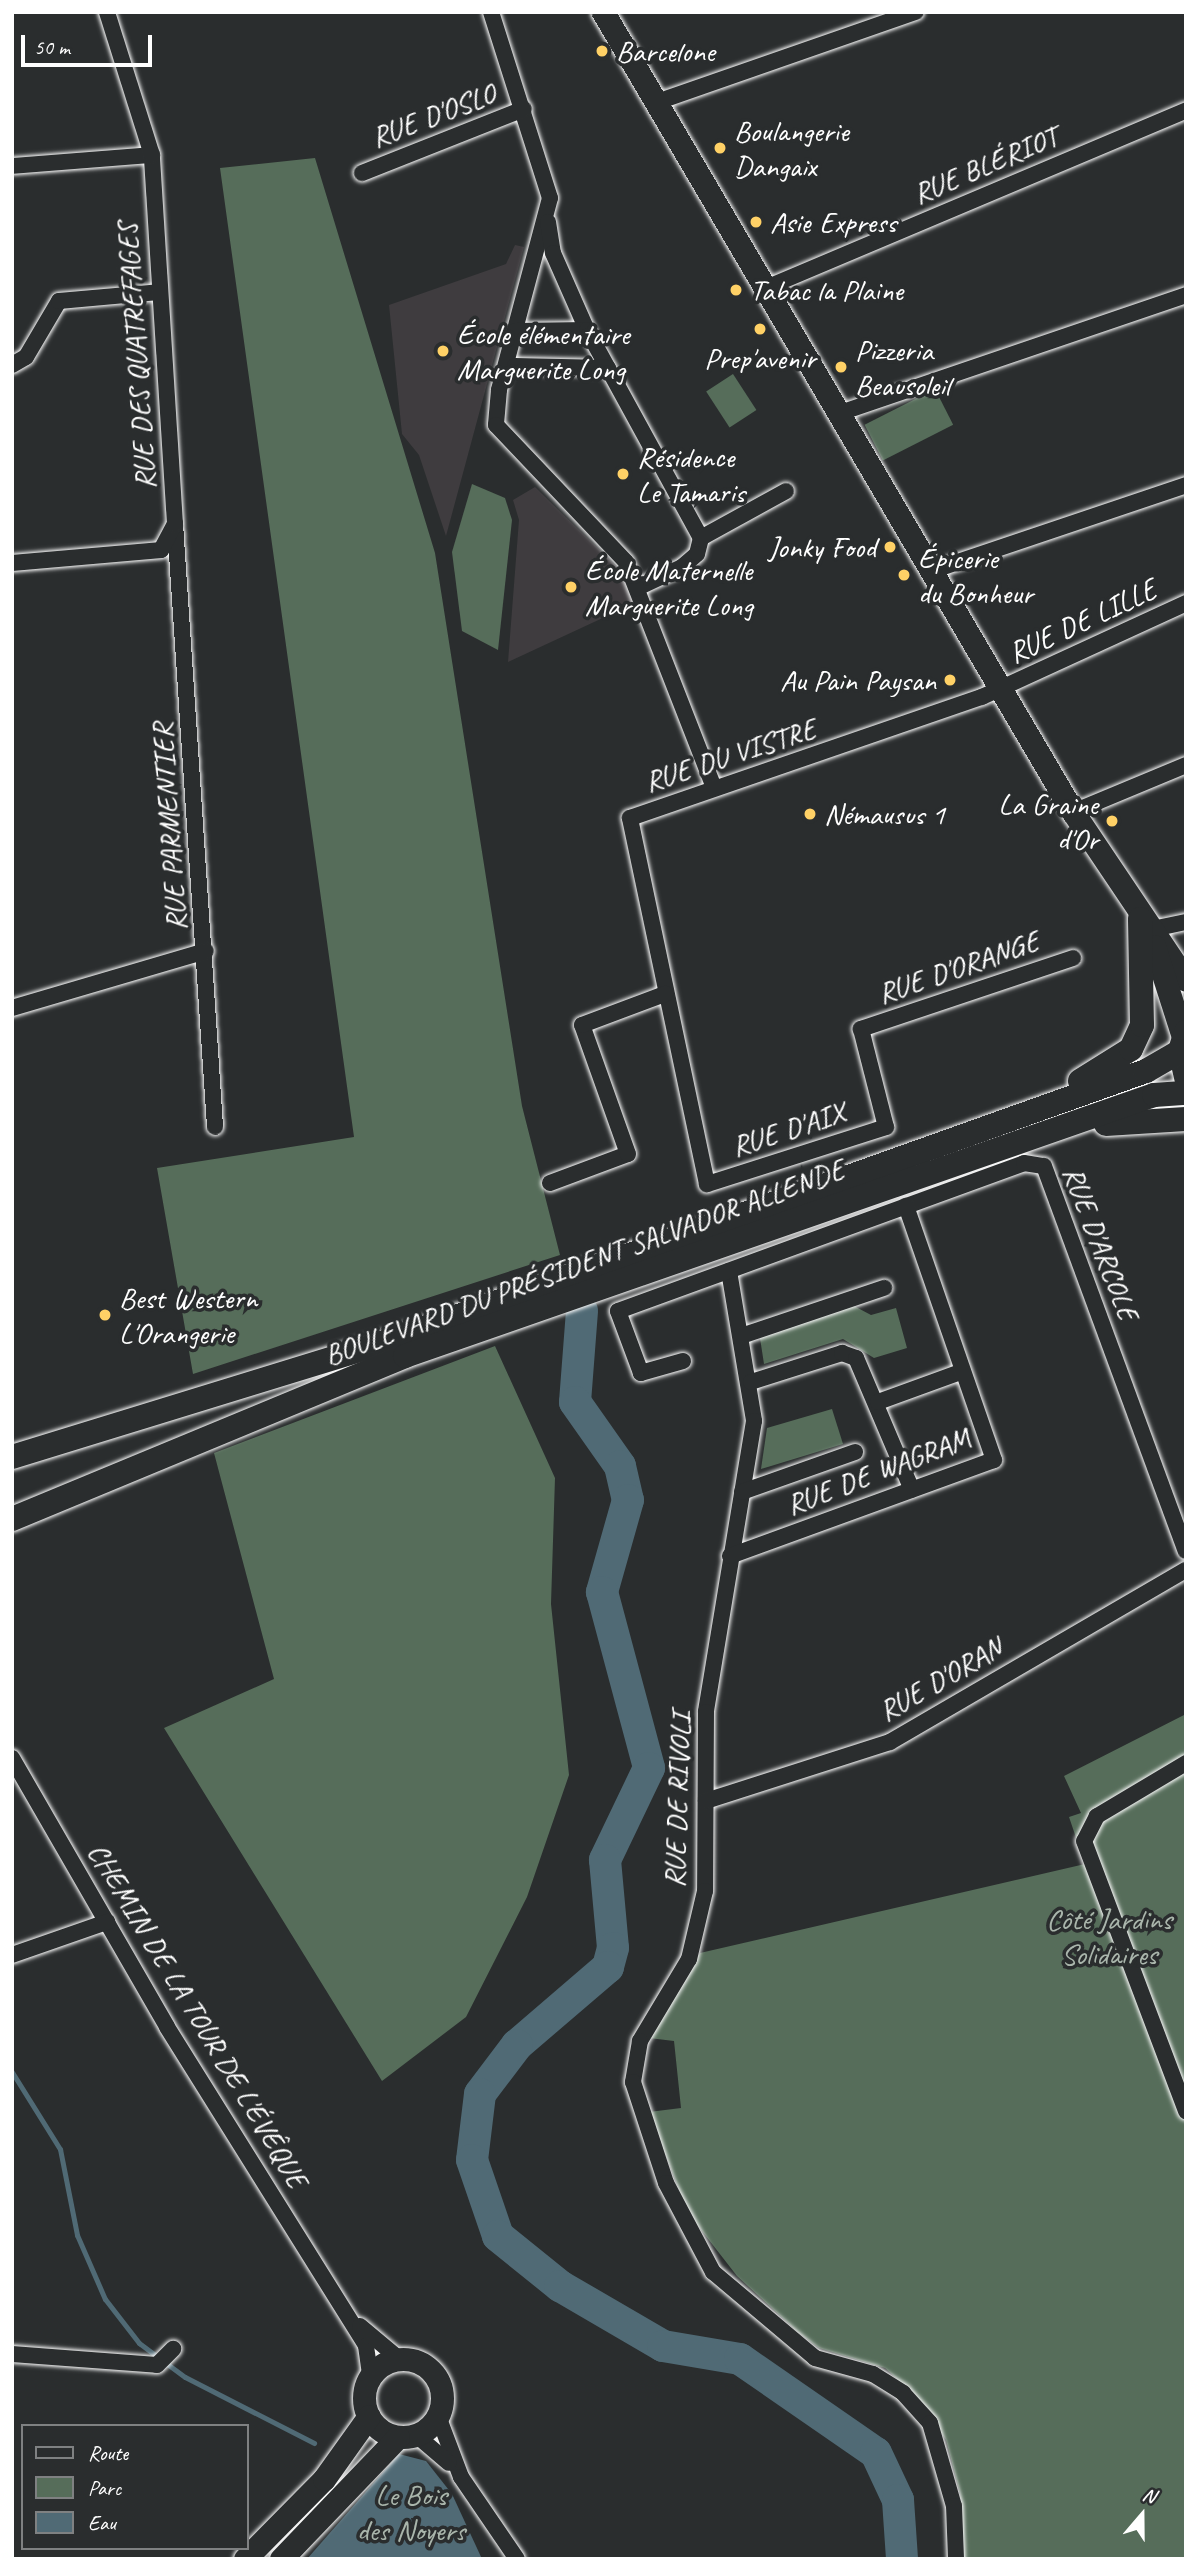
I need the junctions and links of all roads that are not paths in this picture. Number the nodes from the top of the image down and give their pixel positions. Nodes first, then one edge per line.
1 (107, 12) edge
2 (491, 12) edge
3 (603, 12) edge
4 (916, 12) edge
5 (657, 102) junction
6 (524, 109) junction
7 (1186, 110) edge
8 (152, 155) junction
9 (12, 166) edge
10 (362, 173) dead end
11 (547, 217) junction
12 (768, 287) junction
13 (159, 292) junction
14 (1186, 295) edge
15 (587, 330) junction
16 (515, 331) junction
17 (12, 366) edge
18 (515, 366) dead end
19 (608, 368) junction
20 (840, 413) junction
21 (1186, 485) edge
22 (786, 491) dead end
23 (175, 524) junction
24 (701, 538) junction
25 (12, 563) edge
26 (931, 571) junction
27 (637, 588) junction
28 (1186, 603) edge
29 (1003, 689) junction
30 (1186, 765) edge
31 (714, 788) junction
32 (1073, 812) junction
33 (1186, 922) edge
34 (1147, 930) junction
35 (206, 951) junction
36 (1073, 958) dead end
37 (1186, 980) edge
38 (665, 994) junction
39 (12, 1008) edge
40 (1183, 1040) edge
41 (1186, 1079) edge
42 (1186, 1093) edge
43 (1186, 1119) edge
44 (1010, 1120) junction
45 (215, 1126) dead end
46 (886, 1127) joint
47 (550, 1183) dead end
48 (708, 1184) joint
49 (906, 1206) junction
50 (729, 1271) junction
51 (613, 1281) junction
52 (884, 1288) dead end
53 (744, 1335) junction
54 (683, 1361) dead end
55 (963, 1371) junction
56 (751, 1382) junction
57 (878, 1402) junction
58 (855, 1452) dead end
59 (12, 1457) edge
60 (912, 1490) junction
61 (741, 1492) junction
62 (12, 1519) edge
63 (1186, 1551) edge
64 (730, 1556) junction
65 (1186, 1570) edge
66 (12, 1758) edge
67 (1186, 1763) edge
68 (706, 1801) junction
69 (107, 1922) junction
70 (12, 1955) edge
71 (1186, 2111) edge
72 (338, 2300) junction
73 (173, 2349) dead end
74 (12, 2354) edge
75 (398, 2358) junction
76 (370, 2376) junction
77 (369, 2416) junction
78 (439, 2416) junction
79 (407, 2436) junction
80 (461, 2477) junction
81 (245, 2559) edge
82 (281, 2559) edge
83 (517, 2559) edge
84 (956, 2559) edge

1 - 8 street, RUE DES QUATREFAGES
2 - 6 street
3 - 5 main road
4 - 5 street
5 - 12 main road
6 - 10 street, RUE D'OSLO
6 - 11 street
7 - 12 street, RUE BLÉRIOT
8 - 9 street
8 - 13 street, RUE DES QUATREFAGES
11 - 15 street
11 - 16 street
12 - 20 main road
13 - 17 street
13 - 23 street, RUE DES QUATREFAGES
14 - 20 street
15 - 16 street
15 - 19 street
16 - 27 street
18 - 19 street
19 - 24 street
20 - 26 main road
21 - 26 street
22 - 24 street
23 - 25 street, RUE DES QUATREFAGES
23 - 35 street, RUE PARMENTIER
24 - 27 street
26 - 29 main road
27 - 31 street
28 - 29 street, RUE DE LILLE
29 - 31 street, RUE DU VISTRE
29 - 32 main road
30 - 32 street
31 - 38 street, RUE DU VISTRE
32 - 34 main road
33 - 34 street
34 - 37 main road
34 - 40 main road
34 - 44 main road
35 - 39 street
35 - 45 street, RUE PARMENTIER
36 - 46 street, RUE D'ORANGE
38 - 47 street
38 - 48 street, RUE DU VISTRE
40 - 41 main road
40 - 44 main road, BOULEVARD DU PRÉSIDENT SALVADOR ALLENDE
42 - 51 main road, BOULEVARD DU PRÉSIDENT SALVADOR ALLENDE
43 - 51 main road
44 - 59 main road, BOULEVARD DU PRÉSIDENT SALVADOR ALLENDE
46 - 48 street, RUE D'AIX
49 - 50 street, RUE D'ARCOLE
49 - 55 street, RUE DE WAGRAM
49 - 63 street, RUE D'ARCOLE
50 - 53 street, RUE DE RIVOLI
50 - 54 street, RUE D'ARCOLE
51 - 62 main road, BOULEVARD DU PRÉSIDENT SALVADOR ALLENDE
52 - 53 street
53 - 56 street, RUE DE RIVOLI
55 - 57 street
55 - 60 street, RUE DE WAGRAM
56 - 57 street
56 - 61 street, RUE DE RIVOLI
57 - 60 street
58 - 61 street
60 - 64 street, RUE DE WAGRAM
61 - 64 street, RUE DE RIVOLI
64 - 68 street, RUE DE RIVOLI
65 - 68 street, RUE D'ORAN
66 - 69 street, CHEMIN DE LA TOUR DE L'ÉVÊQUE
67 - 71 street
68 - 84 street, RUE DE RIVOLI
69 - 70 street
69 - 72 street, CHEMIN DE LA TOUR DE L'ÉVÊQUE
72 - 75 street, CHEMIN DE LA TOUR DE L'ÉVÊQUE
72 - 76 street, CHEMIN DE LA TOUR DE L'ÉVÊQUE
73 - 74 street
75 - 76 main road
75 - 78 main road
76 - 77 main road
77 - 79 main road
77 - 81 main road
78 - 79 main road
78 - 80 street
79 - 80 street
79 - 82 main road
80 - 83 street

